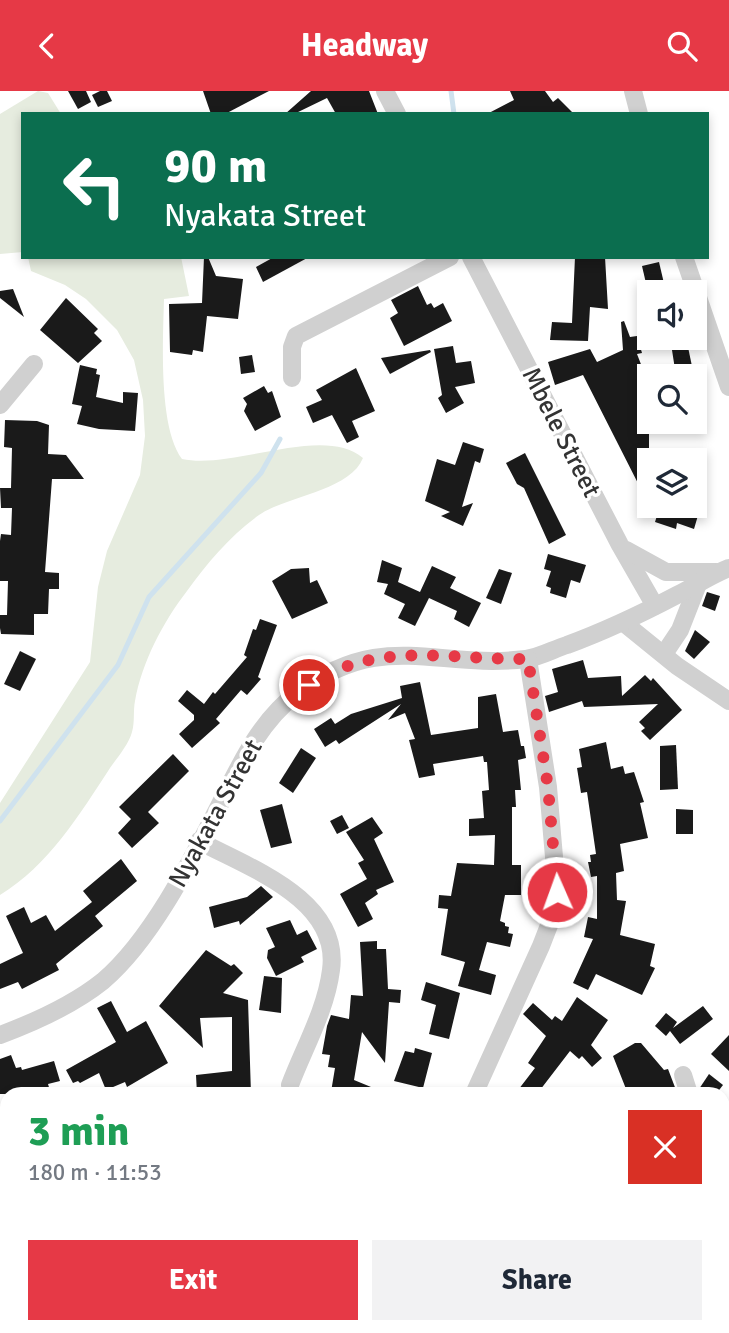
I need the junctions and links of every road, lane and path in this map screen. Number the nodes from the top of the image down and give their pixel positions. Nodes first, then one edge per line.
1 (385, 91) edge
2 (633, 91) edge
3 (396, 112) edge
4 (638, 112) edge
5 (446, 259) edge
6 (472, 259) edge
7 (685, 259) edge
8 (34, 364) dead end
9 (292, 378) dead end
10 (729, 387) edge
11 (0, 405) edge
12 (620, 545) junction
13 (724, 570) edge
14 (698, 584) junction
15 (655, 606) junction
16 (624, 623) junction
17 (664, 654) junction
18 (528, 659) junction
19 (729, 701) edge
20 (199, 841) junction
21 (0, 1035) edge
22 (683, 1075) dead end
23 (290, 1085) dead end
24 (477, 1087) edge
25 (687, 1087) edge

1 - 3 street
2 - 4 street
5 - 9 street
6 - 12 street, Mbele Street
7 - 10 street
8 - 11 street
12 - 13 street
12 - 15 street, Mbele Street
13 - 14 street, Nyakata Street
14 - 15 street, Nyakata Street
14 - 17 street
15 - 16 street, Nyakata Street
16 - 17 street
16 - 18 street, Nyakata Street
17 - 19 street
18 - 20 street, Nyakata Street
18 - 24 street
20 - 21 street, Nyakata Street
20 - 23 street
22 - 25 street

